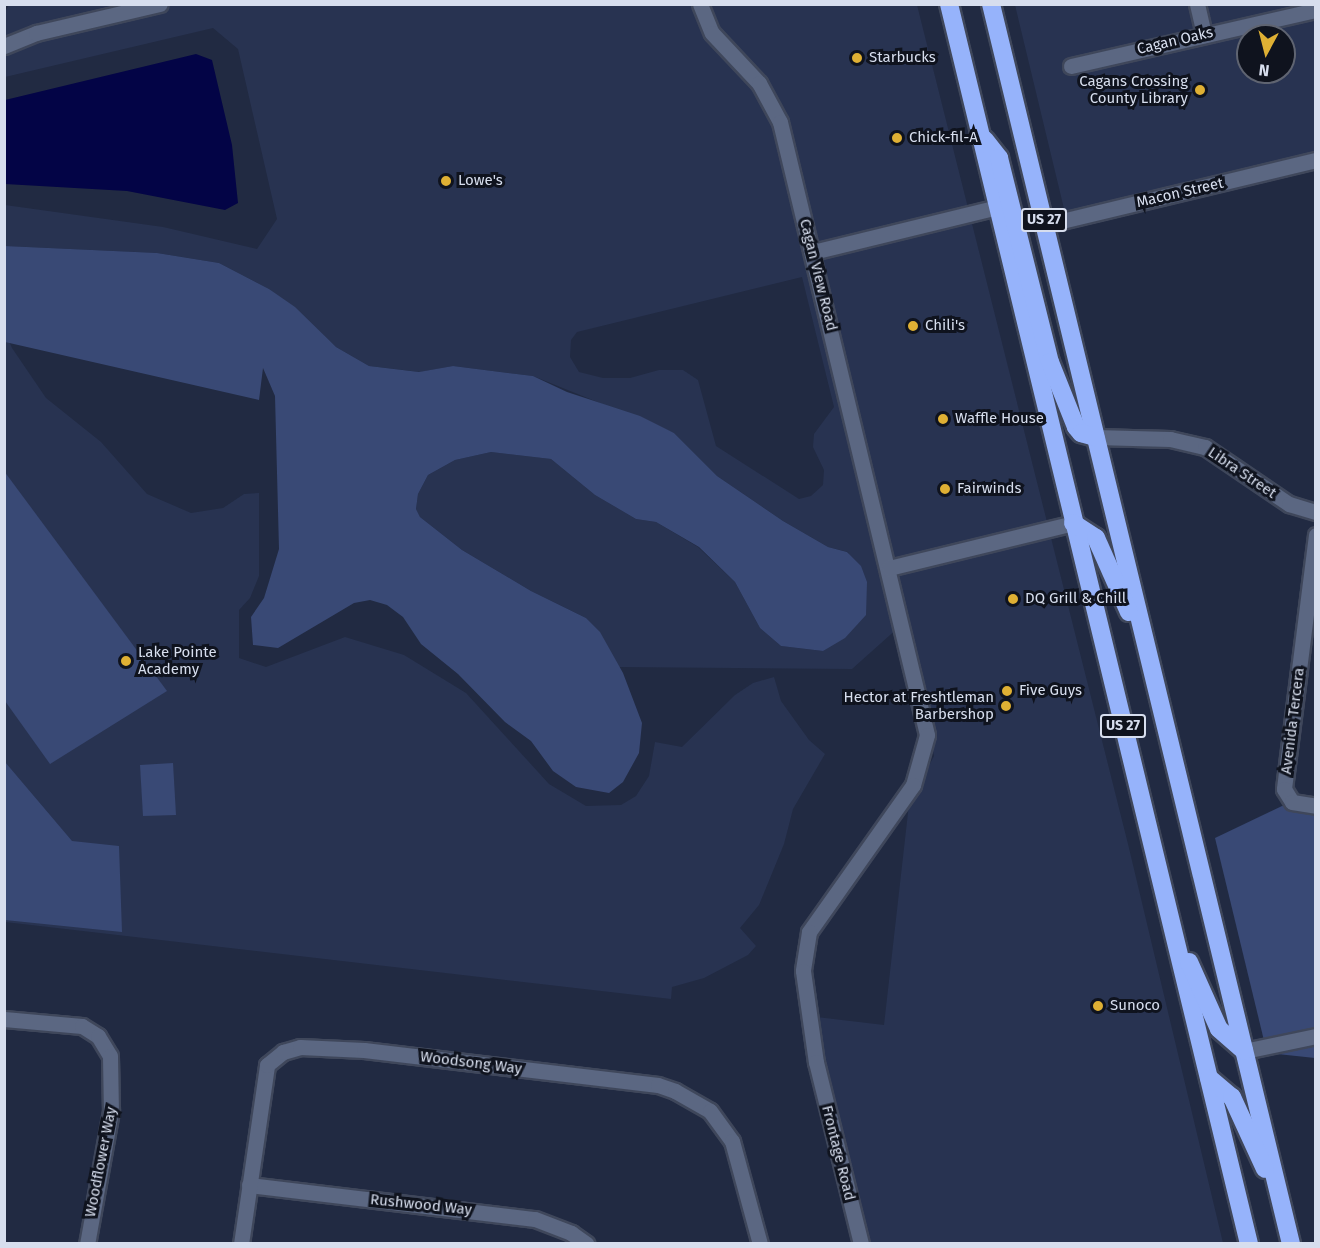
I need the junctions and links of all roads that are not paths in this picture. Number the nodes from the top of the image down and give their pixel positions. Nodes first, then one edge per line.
1 (160, 4) edge
2 (700, 4) edge
3 (949, 4) edge
4 (991, 4) edge
5 (1197, 4) edge
6 (1316, 10) edge
7 (1204, 34) junction
8 (4, 46) edge
9 (1071, 66) dead end
10 (981, 138) junction
11 (1316, 160) edge
12 (998, 207) junction
13 (1045, 225) junction
14 (813, 252) junction
15 (1095, 437) junction
16 (1316, 512) edge
17 (1073, 523) junction
18 (1316, 535) edge
19 (889, 568) junction
20 (1149, 657) junction
21 (1316, 806) edge
22 (1171, 922) junction
23 (4, 1019) edge
24 (1316, 1036) edge
25 (1244, 1052) junction
26 (816, 1062) joint
27 (1209, 1078) junction
28 (249, 1185) junction
29 (1282, 1206) junction
30 (87, 1244) edge
31 (241, 1244) edge
32 (587, 1244) edge
33 (760, 1244) edge
34 (861, 1244) edge
35 (1249, 1244) edge
36 (1291, 1244) edge

1 - 8 street
2 - 14 street, Cagan View Road
3 - 10 highway, US 27
4 - 13 highway, US 27
5 - 7 street
6 - 7 street, Cagan Oaks
7 - 9 street, Cagan Oaks
10 - 12 highway, US 27
10 - 15 highway
11 - 13 street, Macon Street
12 - 14 street
12 - 17 highway, US 27
13 - 15 highway, US 27
14 - 19 street, Cagan View Road
15 - 16 street, Libra Street
15 - 20 highway, US 27
17 - 19 street
17 - 20 highway
17 - 22 highway, US 27
18 - 21 street, Avenida Tercera
19 - 26 street, Cagan View Road
20 - 25 highway, US 27
22 - 25 highway
22 - 27 highway, US 27
23 - 30 street, Woodflower Way
24 - 25 street
25 - 29 highway, US 27
26 - 34 street, Frontage Road
27 - 29 highway
27 - 35 highway, US 27
28 - 31 street, Woodsong Way
28 - 32 street, Rushwood Way
28 - 33 street, Woodsong Way
29 - 36 highway, US 27

